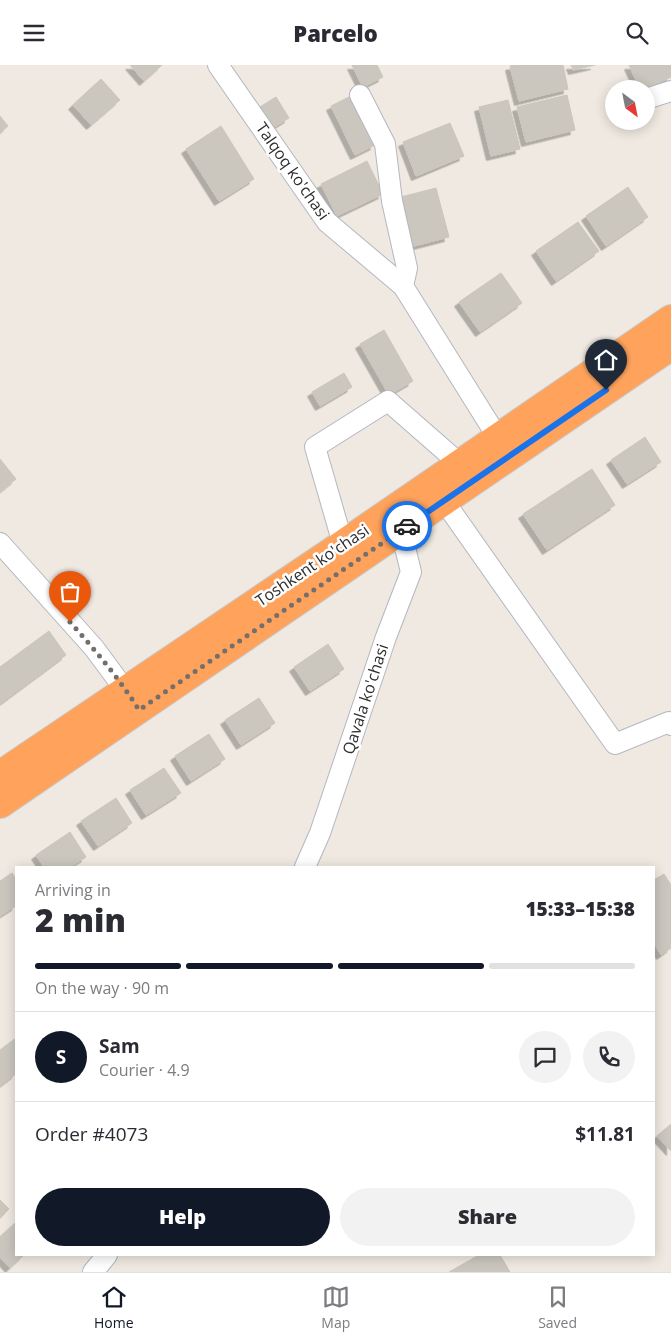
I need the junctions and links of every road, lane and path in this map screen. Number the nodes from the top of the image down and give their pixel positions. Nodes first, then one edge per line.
1 (218, 65) edge
2 (671, 91) edge
3 (360, 95) dead end
4 (655, 96) edge
5 (403, 286) junction
6 (671, 319) edge
7 (671, 346) edge
8 (498, 438) junction
9 (460, 464) junction
10 (444, 501) junction
11 (401, 531) junction
12 (0, 543) edge
13 (343, 544) junction
14 (133, 701) junction
15 (671, 725) edge
16 (0, 775) edge
17 (0, 804) edge
18 (306, 866) edge
19 (106, 1256) edge
20 (93, 1272) edge

1 - 5 street, Talqoq ko'chasi
2 - 4 street
3 - 5 street
5 - 8 street, Talqoq ko'chasi
6 - 8 highway, Toshkent ko'chasi
7 - 10 highway, Toshkent ko'chasi
8 - 9 highway, Toshkent ko'chasi
9 - 13 highway, Toshkent ko'chasi
9 - 13 street
10 - 11 highway, Toshkent ko'chasi
10 - 15 street
11 - 14 highway, Toshkent ko'chasi
11 - 18 street, Qavala ko'chasi
12 - 14 street
13 - 14 highway, Toshkent ko'chasi
14 - 16 highway, Toshkent ko'chasi
14 - 17 highway, Toshkent ko'chasi
19 - 20 street

